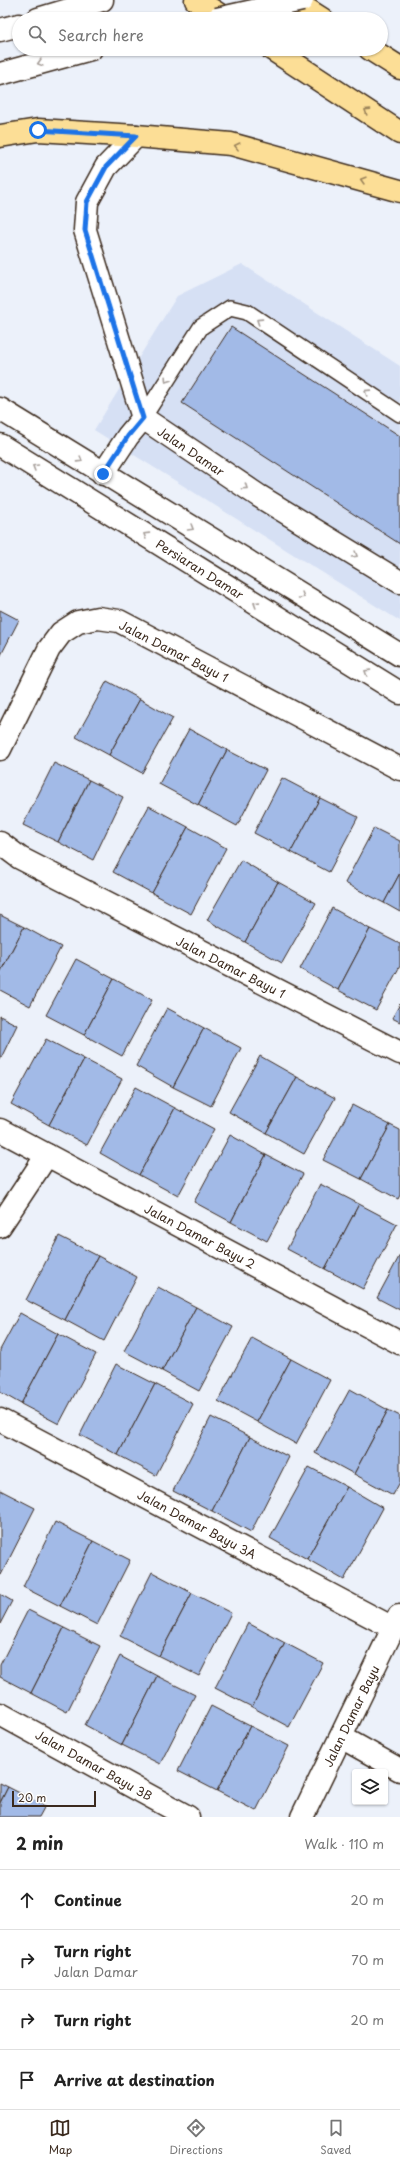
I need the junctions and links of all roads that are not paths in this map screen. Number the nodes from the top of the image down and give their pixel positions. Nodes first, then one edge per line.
1 (102, 0) edge
2 (196, 0) edge
3 (292, 0) edge
4 (302, 0) edge
5 (62, 12) edge
6 (215, 12) edge
7 (249, 12) edge
8 (311, 12) edge
9 (12, 27) edge
10 (0, 30) edge
11 (66, 56) edge
12 (283, 56) edge
13 (381, 56) edge
14 (400, 68) edge
15 (0, 74) edge
16 (400, 133) edge
17 (0, 136) edge
18 (136, 136) junction
19 (400, 191) edge
20 (0, 409) edge
21 (400, 414) edge
22 (143, 418) junction
23 (0, 445) edge
24 (103, 474) junction
25 (400, 582) edge
26 (400, 655) edge
27 (400, 693) edge
28 (0, 749) edge
29 (400, 769) edge
30 (0, 843) edge
31 (400, 1053) edge
32 (0, 1130) edge
33 (47, 1155) junction
34 (0, 1226) edge
35 (400, 1343) edge
36 (0, 1420) edge
37 (397, 1621) edge
38 (0, 1714) edge
39 (341, 1737) junction
40 (400, 1770) edge
41 (188, 1817) edge
42 (302, 1817) edge

1 - 5 street
2 - 6 main road
3 - 8 main road
4 - 7 street, bridge
9 - 10 street
11 -> 15 street
16 -> 12 main road
13 - 14 main road
17 - 18 main road
19 -> 18 main road
18 - 22 street
20 -> 24 street
21 -> 22 lane
22 - 24 street
22 -> 25 street, Jalan Damar
27 -> 23 street, Persiaran Damar
24 -> 26 street
28 - 29 street, Jalan Damar Bayu 1
30 - 31 street, Jalan Damar Bayu 1
32 - 33 street, Jalan Damar Bayu 2
33 - 34 street
33 - 35 street, Jalan Damar Bayu 2
36 - 37 street, Jalan Damar Bayu 3A
37 - 39 street, Jalan Damar Bayu
38 - 41 street, Jalan Damar Bayu 3B
39 - 40 street
39 - 42 street, Jalan Damar Bayu

